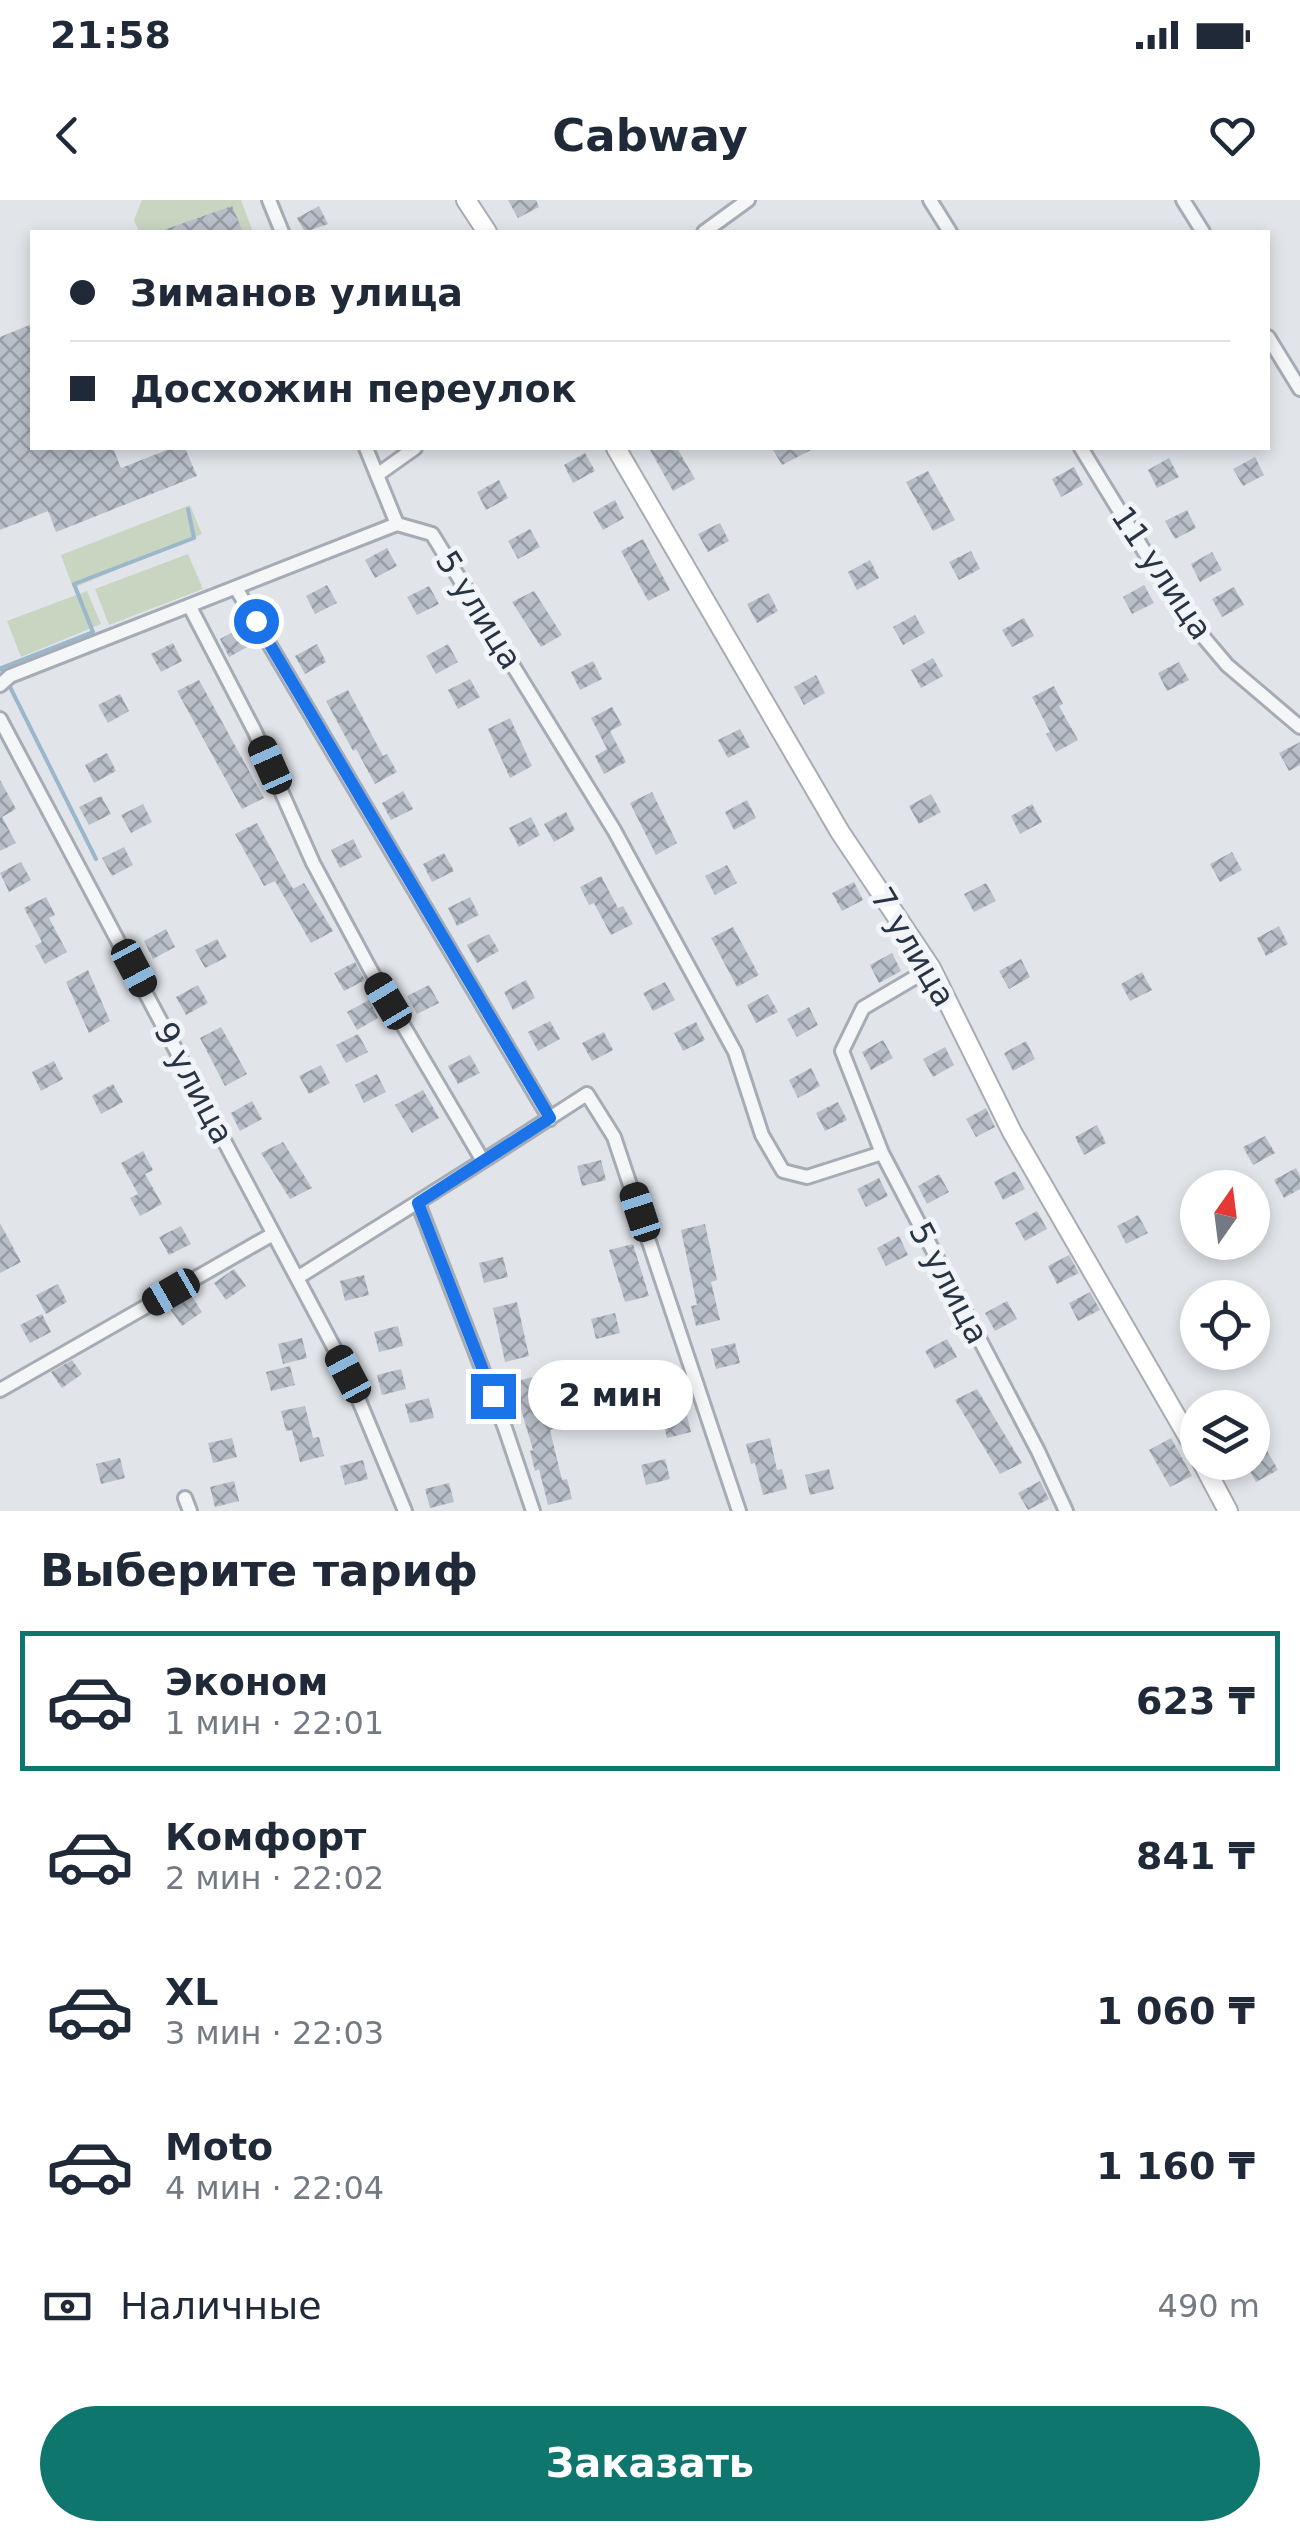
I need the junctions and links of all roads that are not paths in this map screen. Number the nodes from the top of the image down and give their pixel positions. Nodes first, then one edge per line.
1 (269, 200) edge
2 (466, 200) edge
3 (748, 200) edge
4 (930, 200) edge
5 (1183, 200) edge
6 (281, 230) edge
7 (485, 230) edge
8 (707, 230) edge
9 (949, 230) edge
10 (1202, 230) edge
11 (1270, 340) edge
12 (1300, 389) edge
13 (367, 450) edge
14 (411, 450) edge
15 (617, 450) edge
16 (1082, 450) edge
17 (377, 474) junction
18 (396, 524) junction
19 (236, 588) junction
20 (190, 607) junction
21 (0, 685) edge
22 (0, 721) edge
23 (1300, 728) edge
24 (931, 968) junction
25 (550, 1118) junction
26 (882, 1153) junction
27 (483, 1161) junction
28 (418, 1203) junction
29 (273, 1234) junction
30 (297, 1278) junction
31 (0, 1390) edge
32 (1180, 1423) edge
33 (1212, 1480) edge
34 (405, 1511) edge
35 (533, 1511) edge
36 (739, 1511) edge
37 (1066, 1511) edge
38 (1228, 1511) edge

1 - 6 street
2 - 7 street
3 - 8 street
4 - 9 street
5 - 10 street
11 - 12 street
13 - 17 street
14 - 17 street
15 - 24 street, 7 улица
16 - 23 street, 11 улица
17 - 18 street
18 - 19 street
18 - 26 street, 5 улица
19 - 20 street
19 - 25 street
20 - 21 street
20 - 27 street
22 - 29 street, 9 улица
24 - 26 street, 5 улица
24 - 32 street, 7 улица
25 - 27 street
25 - 36 street
26 - 37 street, 5 улица
27 - 28 street
28 - 30 street
28 - 35 street
29 - 30 street, 9 улица
29 - 31 street
30 - 34 street, 9 улица
33 - 38 street

